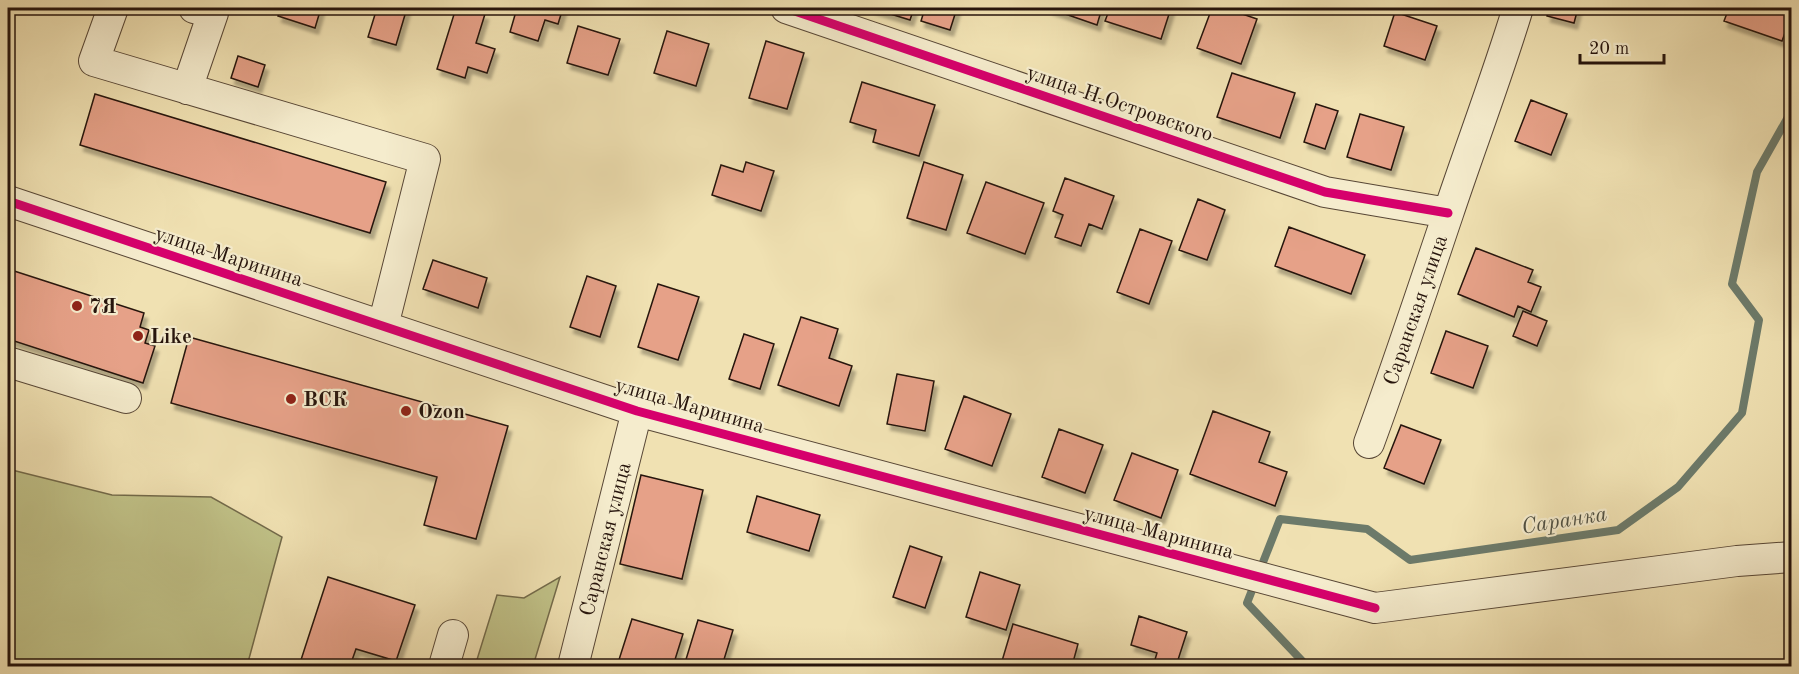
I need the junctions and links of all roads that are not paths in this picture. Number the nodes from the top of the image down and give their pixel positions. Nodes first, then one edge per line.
1 (113, 8) edge
2 (194, 8) edge
3 (786, 8) edge
4 (1518, 8) edge
5 (187, 89) junction
6 (8, 201) edge
7 (1448, 213) junction
8 (383, 326) junction
9 (8, 362) edge
10 (126, 398) dead end
11 (638, 411) junction
12 (1369, 443) dead end
13 (1791, 557) edge
14 (453, 635) dead end
15 (444, 666) edge
16 (573, 666) edge

1 - 5 street
2 - 5 street
3 - 7 street, улица Н.Островского
4 - 7 street, Саранская улица
5 - 8 street
6 - 8 street, улица Маринина
7 - 12 street, Саранская улица
8 - 11 street, улица Маринина
9 - 10 street
11 - 13 street, улица Маринина
11 - 16 street, Саранская улица
14 - 15 street

